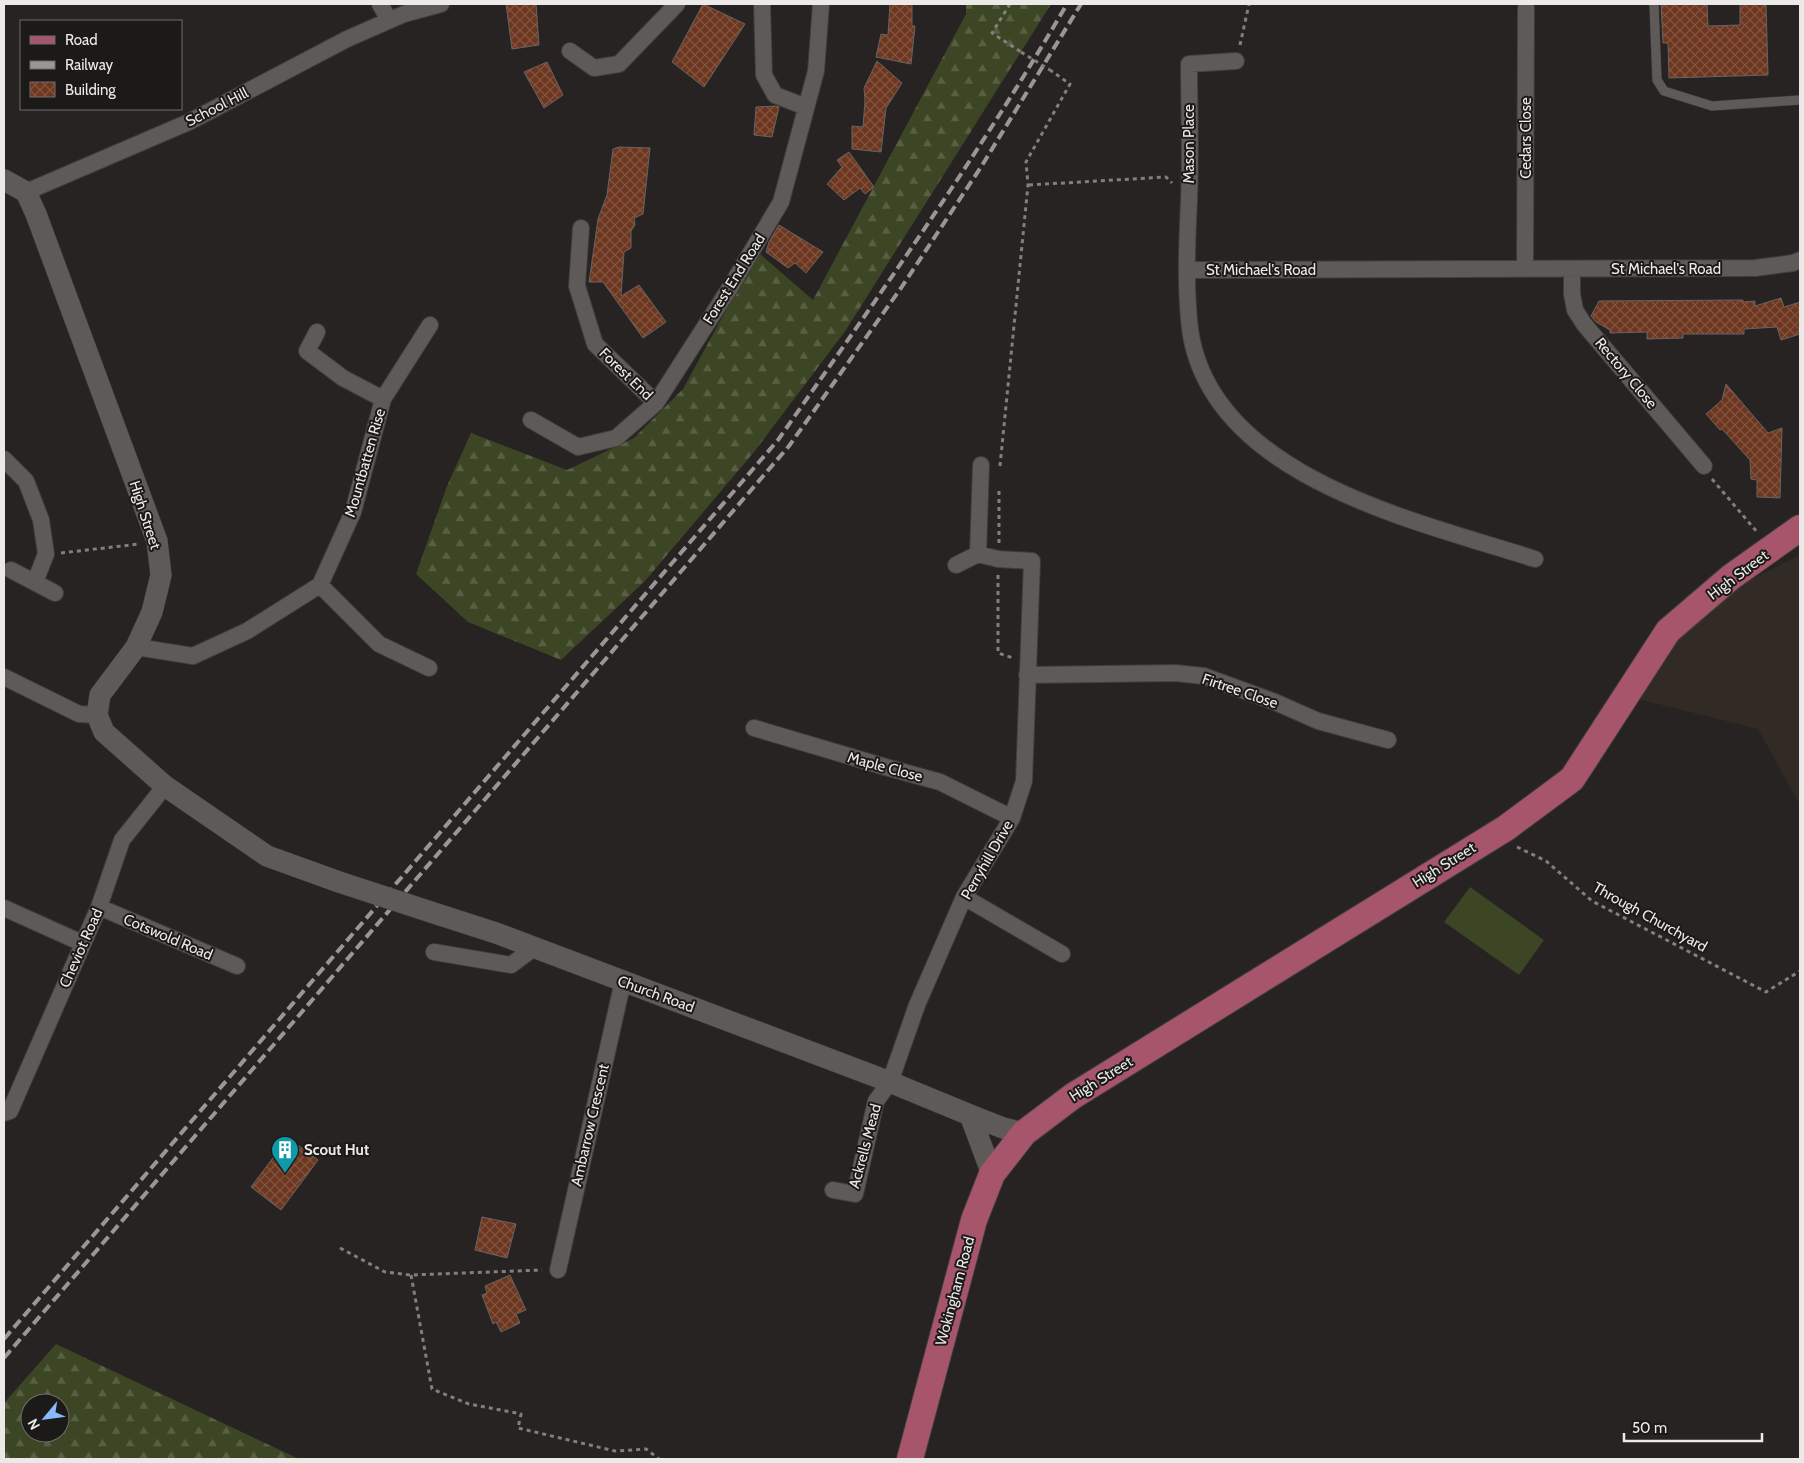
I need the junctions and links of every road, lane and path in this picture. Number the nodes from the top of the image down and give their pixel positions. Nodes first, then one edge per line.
1 (380, 4) edge
2 (441, 4) edge
3 (677, 4) edge
4 (762, 4) edge
5 (821, 4) edge
6 (1010, 4) edge
7 (1249, 4) edge
8 (1654, 4) edge
9 (1526, 8) dead end
10 (402, 9) edge
11 (389, 20) junction
12 (570, 51) dead end
13 (1236, 61) joint
14 (1800, 100) edge
15 (806, 107) junction
16 (4, 180) edge
17 (1028, 185) junction
18 (26, 192) junction
19 (1189, 199) junction
20 (581, 228) dead end
21 (1800, 260) edge
22 (1525, 269) junction
23 (1188, 270) junction
24 (1572, 270) junction
25 (430, 325) dead end
26 (317, 332) dead end
27 (383, 399) junction
28 (656, 403) junction
29 (531, 420) dead end
30 (1000, 458) dead end
31 (4, 460) edge
32 (980, 465) dead end
33 (1704, 466) joint
34 (1800, 528) edge
35 (156, 541) junction
36 (1772, 550) junction
37 (46, 554) junction
38 (978, 554) junction
39 (1535, 558) dead end
40 (956, 565) dead end
41 (11, 570) dead end
42 (35, 582) junction
43 (320, 585) junction
44 (55, 592) dead end
45 (136, 647) junction
46 (429, 668) dead end
47 (1027, 675) junction
48 (4, 677) edge
49 (97, 715) junction
50 (754, 728) dead end
51 (1388, 740) dead end
52 (165, 786) junction
53 (1012, 818) junction
54 (1494, 835) junction
55 (964, 897) junction
56 (99, 907) junction
57 (4, 908) edge
58 (82, 942) junction
59 (535, 947) junction
60 (434, 952) dead end
61 (1062, 954) dead end
62 (237, 966) dead end
63 (1800, 971) edge
64 (623, 981) junction
65 (890, 1082) junction
66 (4, 1113) edge
67 (970, 1116) junction
68 (1024, 1133) junction
69 (992, 1174) junction
70 (832, 1190) dead end
71 (340, 1248) dead end
72 (558, 1270) joint
73 (411, 1275) junction
74 (659, 1459) edge
75 (910, 1459) edge

1 - 11 street
2 - 10 street, School Hill
3 - 12 street
4 - 15 street
5 - 15 street, Forest End Road
6 - 17 path, bridge
7 - 13 path
8 - 14 lane
9 - 22 street, Cedars Close
10 - 11 street, School Hill
11 - 18 street, School Hill
13 - 19 street, Mason Place
15 - 28 street, Forest End Road
16 - 18 street
17 - 19 path
17 - 30 path
18 - 35 street, High Street
19 - 23 street, Mason Place
20 - 28 street, Forest End
21 - 24 street, St Michael's Road
22 - 23 street, St Michael's Road
22 - 24 street, St Michael's Road
23 - 39 street, St Michael's Road
24 - 33 street, Rectory Close
25 - 27 street, Mountbatten Rise
26 - 27 street
27 - 43 street, Mountbatten Rise
28 - 29 street, Forest End Road
31 - 37 street
32 - 38 street
33 - 36 path
34 - 36 main road, High Street
35 - 37 path
35 - 45 street, High Street
36 - 54 main road, High Street
37 - 42 street
38 - 40 street
38 - 47 street, Perryhill Drive
41 - 42 street
42 - 44 street
43 - 45 street
43 - 46 street
45 - 49 street, High Street
47 - 51 street, Firtree Close
47 - 53 street, Perryhill Drive
48 - 49 street
49 - 52 street
50 - 53 street, Maple Close
52 - 56 street, Cheviot Road
52 - 59 street, Church Road, bridge
53 - 55 street, Perryhill Drive
54 - 63 path, Through Churchyard
54 - 68 main road, High Street
55 - 61 street
55 - 65 street, Perryhill Drive
56 - 58 street, Cheviot Road
56 - 62 street, Cotswold Road
57 - 58 street
58 - 66 street, Cheviot Road
59 - 60 street
59 - 64 street, Church Road
64 - 65 street, Church Road
64 - 72 street, Ambarrow Crescent
65 - 67 street, Church Road
65 - 70 street, Ackrells Mead
67 - 68 street, Church Road
67 - 69 street
68 - 69 main road, Wokingham Road
69 - 75 main road, Wokingham Road
71 - 73 path
72 - 73 path
73 - 74 path

